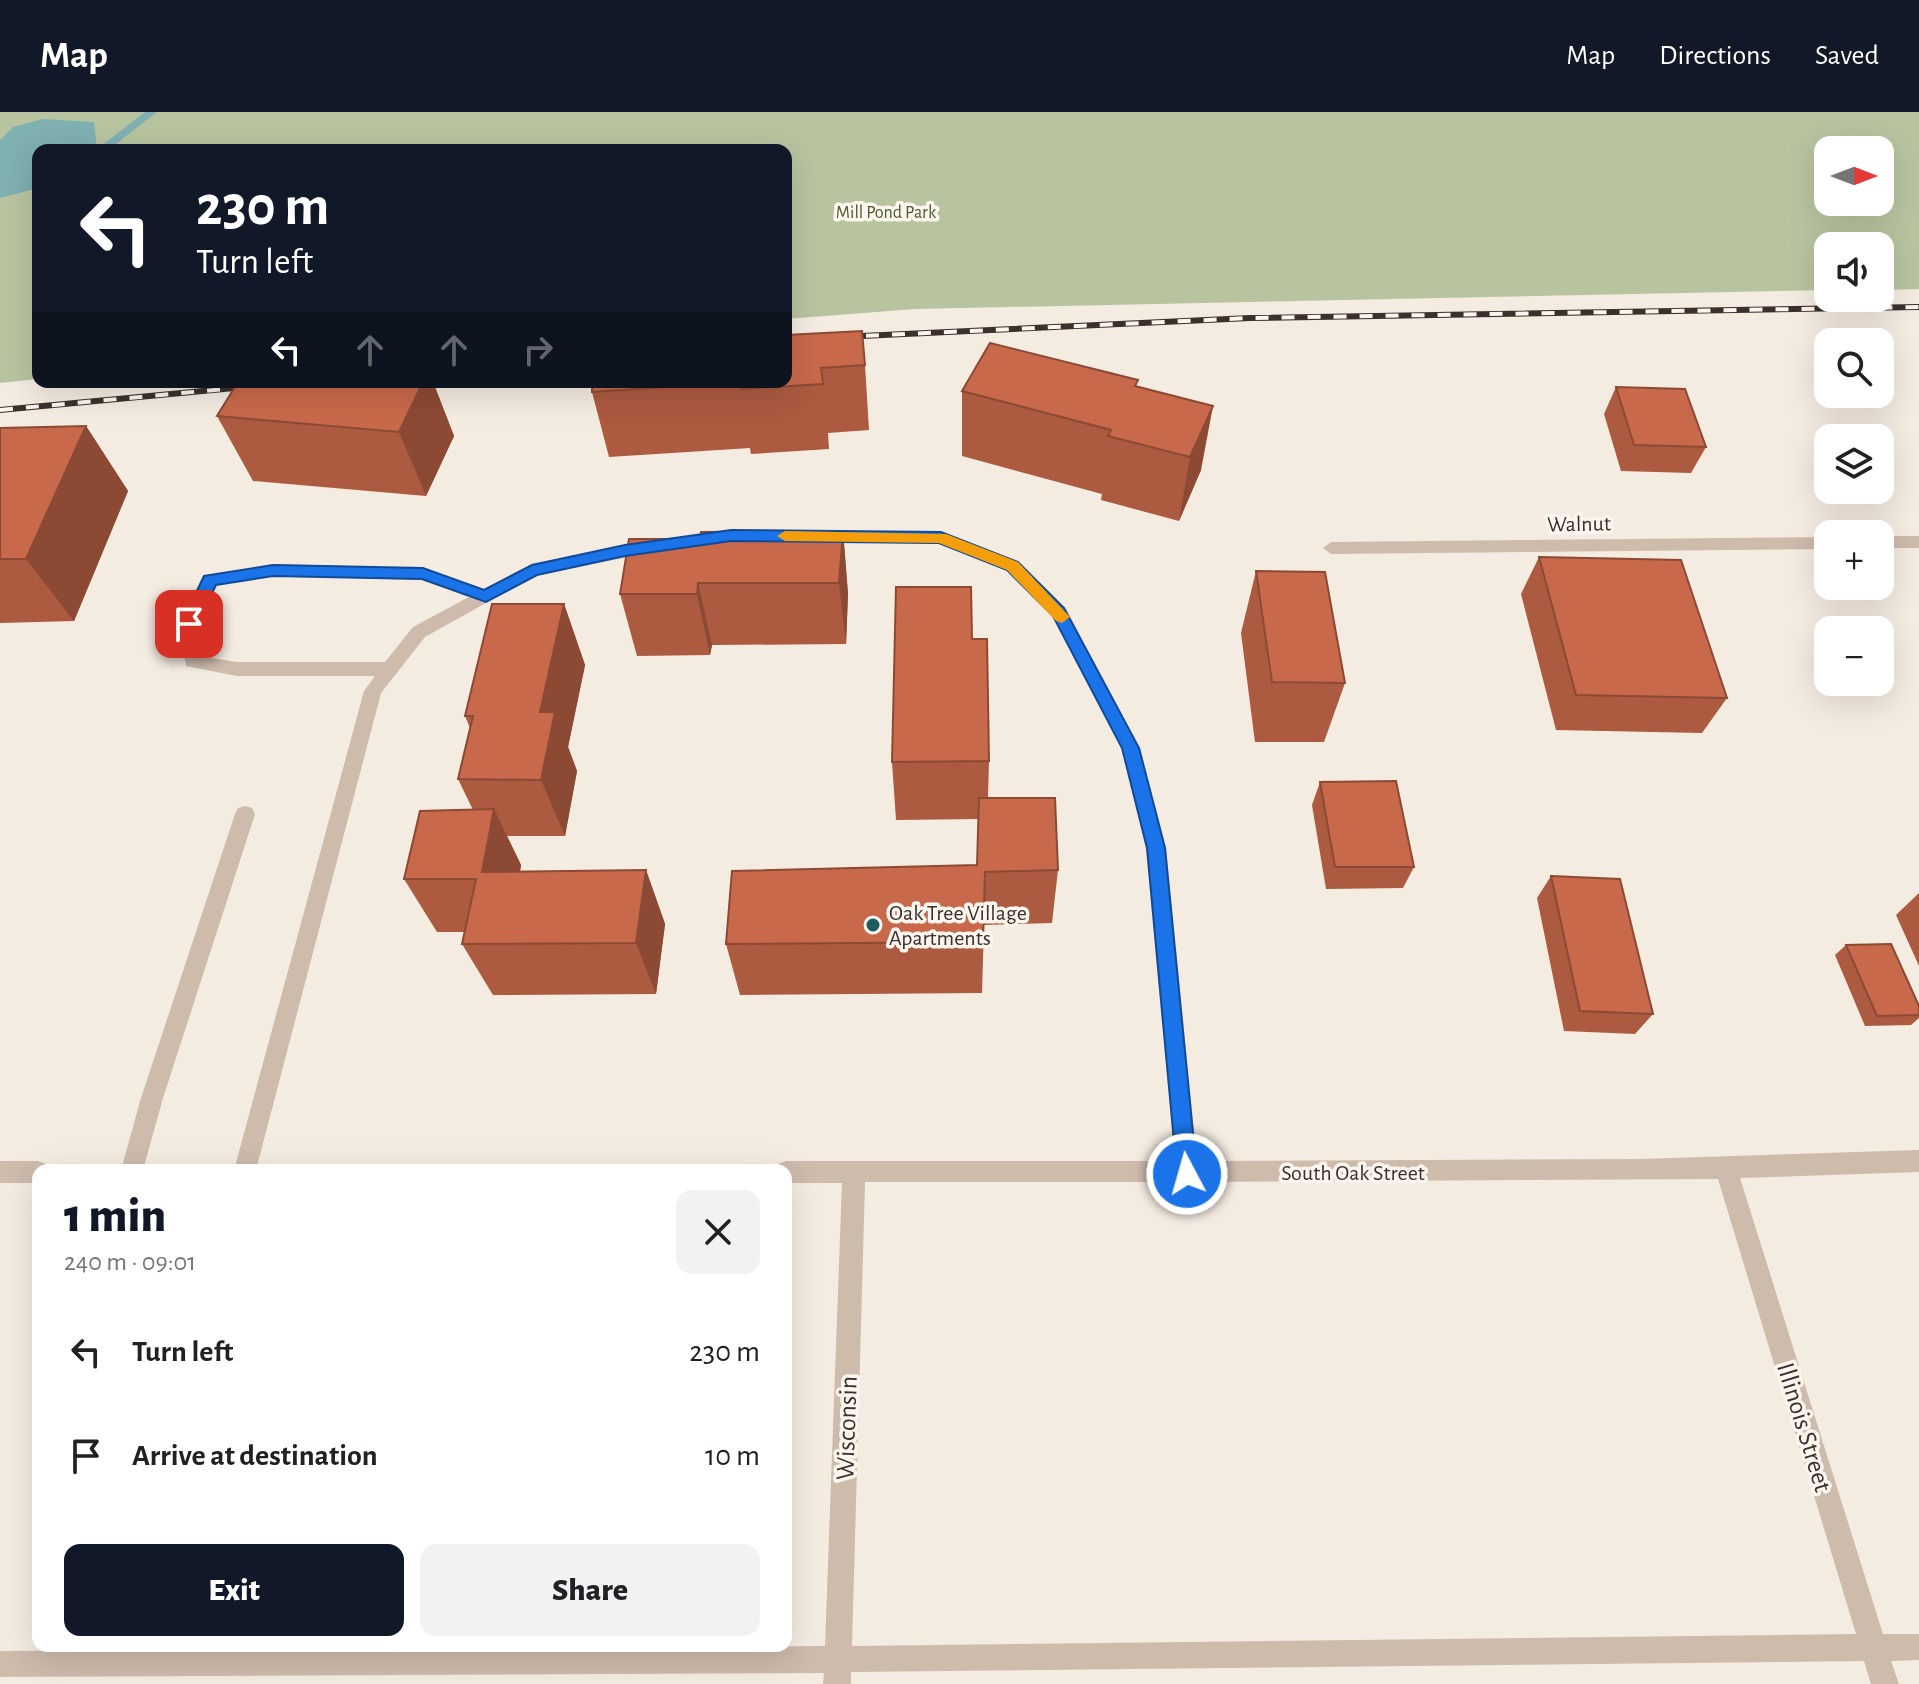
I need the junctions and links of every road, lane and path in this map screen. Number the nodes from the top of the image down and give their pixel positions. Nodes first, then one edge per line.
1 (791, 536) edge
2 (1894, 542) edge
3 (1919, 542) edge
4 (1814, 543) edge
5 (671, 544) edge
6 (1331, 548) dead end
7 (486, 596) junction
8 (390, 669) junction
9 (245, 814) dead end
10 (1919, 1161) edge
11 (134, 1164) edge
12 (247, 1164) edge
13 (1726, 1169) junction
14 (0, 1172) edge
15 (32, 1172) edge
16 (792, 1172) edge
17 (854, 1172) junction
18 (1187, 1174) junction
19 (1874, 1647) junction
20 (1919, 1647) edge
21 (0, 1664) edge
22 (838, 1671) edge
23 (1885, 1684) edge

1 - 18 street
2 - 3 street
4 - 6 street, Walnut
5 - 7 street
7 - 8 street
7 - 8 street
8 - 12 street
9 - 11 street
10 - 13 street, South Oak Street
13 - 18 street, South Oak Street
13 - 19 street, Illinois Street
14 - 15 street
16 - 17 street, South Oak Street
17 - 18 street, South Oak Street
17 - 22 street, Wisconsin
19 - 20 street
19 - 22 street
19 - 23 street, Illinois Street
21 - 22 street

